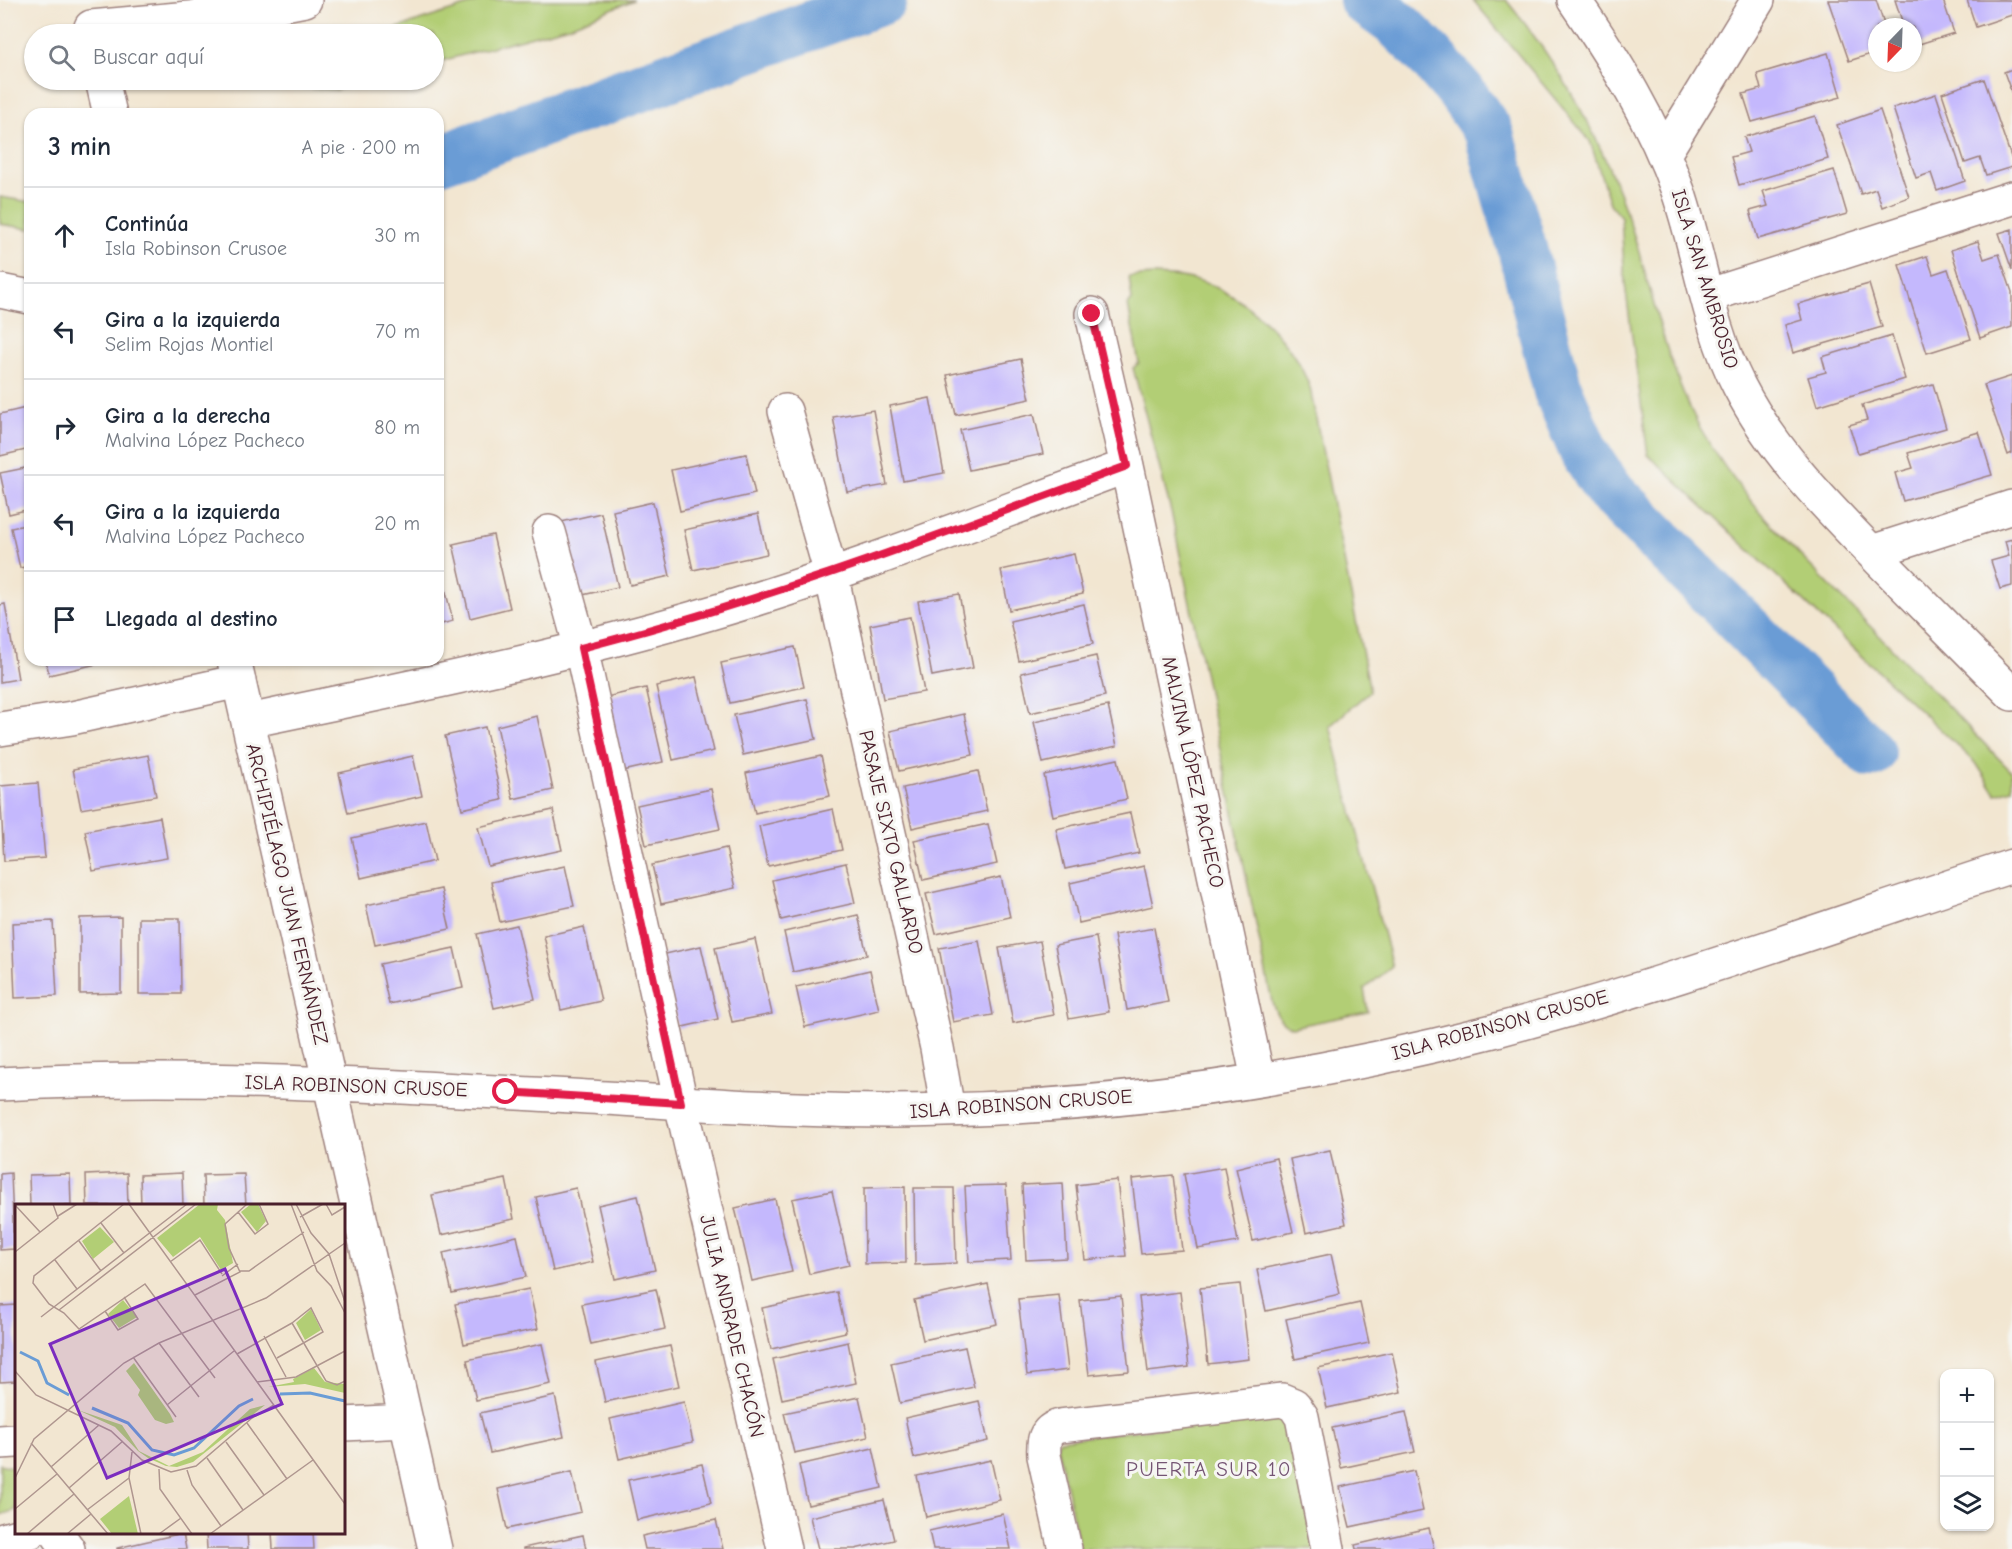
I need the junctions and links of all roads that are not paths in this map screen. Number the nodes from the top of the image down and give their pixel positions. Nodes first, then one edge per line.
1 (305, 0) edge
2 (1574, 0) edge
3 (1758, 0) edge
4 (89, 20) edge
5 (104, 90) edge
6 (109, 108) edge
7 (1664, 154) junction
8 (2012, 198) edge
9 (0, 291) edge
10 (24, 296) edge
11 (1707, 296) junction
12 (1092, 314) dead end
13 (785, 411) dead end
14 (1127, 466) junction
15 (2012, 507) edge
16 (549, 532) dead end
17 (1872, 552) junction
18 (831, 574) junction
19 (581, 648) junction
20 (236, 670) edge
21 (2012, 694) edge
22 (248, 721) junction
23 (0, 729) edge
24 (2012, 866) edge
25 (1258, 1078) junction
26 (0, 1084) edge
27 (330, 1085) junction
28 (681, 1103) junction
29 (948, 1110) junction
30 (406, 1421) junction
31 (345, 1424) edge
32 (15, 1441) edge
33 (0, 1442) edge
34 (26, 1534) edge
35 (57, 1534) edge
36 (0, 1541) edge
37 (68, 1549) edge
38 (435, 1549) edge
39 (783, 1549) edge
40 (1065, 1549) edge
41 (1328, 1549) edge

1 - 4 street
2 - 7 street, ISLA SAN AMBROSIO
3 - 7 street
5 - 6 street
7 - 11 street, ISLA SAN AMBROSIO
8 - 11 street
9 - 10 street
11 - 17 street, ISLA SAN AMBROSIO
12 - 14 street, MALVINA LÓPEZ PACHECO
13 - 18 street, PASAJE SIXTO GALLARDO
14 - 18 street
14 - 25 street, MALVINA LÓPEZ PACHECO
15 - 17 street
16 - 19 street, JULIA ANDRADE CHACÓN
17 - 21 street, ISLA SAN AMBROSIO
18 - 19 street
18 - 29 street, PASAJE SIXTO GALLARDO
19 - 22 street
19 - 28 street, JULIA ANDRADE CHACÓN
20 - 22 street, ARCHIPIÉLAGO JUAN FERNÁNDEZ
20 - 23 street
22 - 27 street, ARCHIPIÉLAGO JUAN FERNÁNDEZ
24 - 25 street, ISLA ROBINSON CRUSOE
25 - 29 street, ISLA ROBINSON CRUSOE
26 - 27 street, ISLA ROBINSON CRUSOE
27 - 28 street, ISLA ROBINSON CRUSOE
27 - 30 street, ARCHIPIÉLAGO JUAN FERNÁNDEZ
28 - 29 street, ISLA ROBINSON CRUSOE
28 - 39 street, JULIA ANDRADE CHACÓN
30 - 31 street
30 - 38 street, ARCHIPIÉLAGO JUAN FERNÁNDEZ
32 - 33 street
34 - 36 street
35 - 37 street
40 - 41 street

